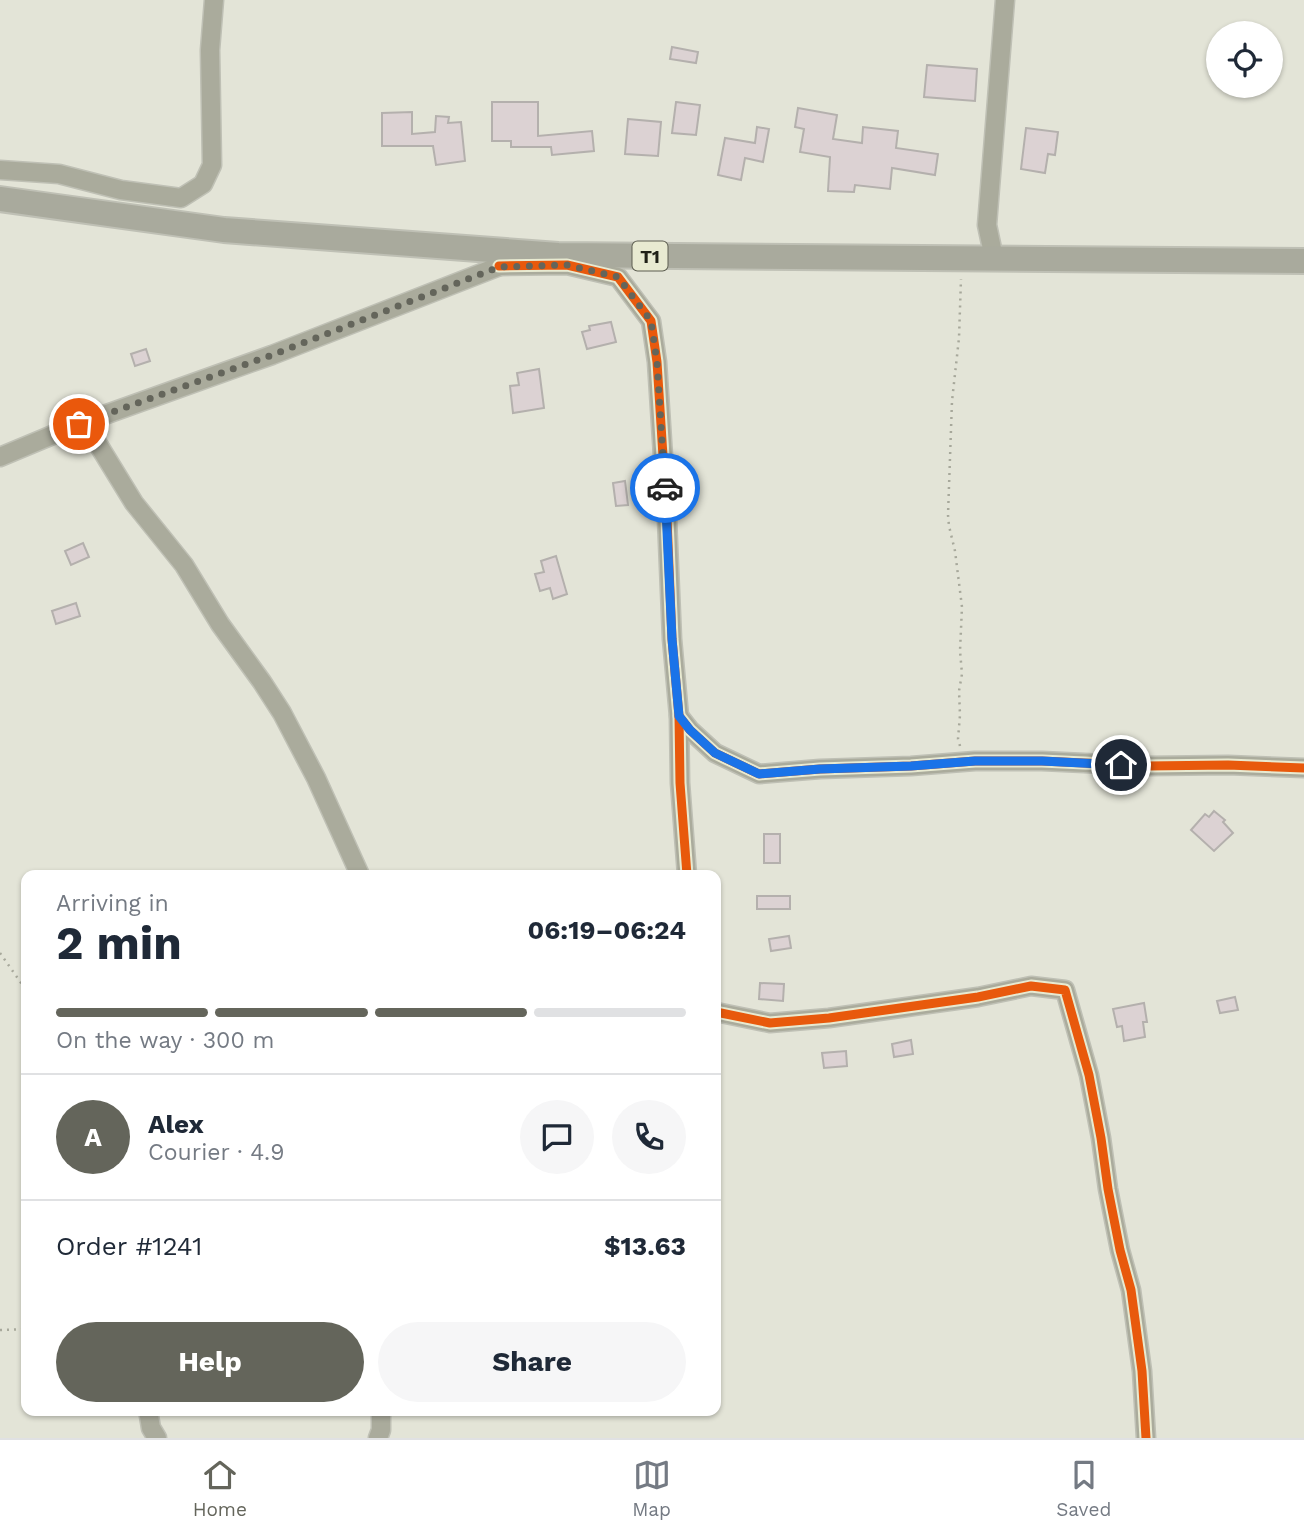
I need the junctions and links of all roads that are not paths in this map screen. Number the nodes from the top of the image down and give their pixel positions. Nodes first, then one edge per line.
1 (214, 0) edge
2 (1005, 0) edge
3 (0, 170) edge
4 (0, 199) edge
5 (534, 253) junction
6 (995, 258) junction
7 (1304, 261) edge
8 (499, 267) junction
9 (79, 424) junction
10 (0, 457) edge
11 (679, 716) junction
12 (1304, 768) edge
13 (358, 870) edge
14 (687, 870) edge
15 (721, 1014) edge
16 (149, 1416) edge
17 (382, 1416) edge
18 (157, 1438) edge
19 (378, 1438) edge
20 (1146, 1438) edge

1 - 3 street
2 - 6 street
4 - 5 highway, T1
5 - 6 highway, T1
5 - 8 street
6 - 7 highway, T1
8 - 9 street
8 - 11 street
9 - 10 street
9 - 13 street
11 - 12 street
11 - 14 street
15 - 20 street
16 - 18 street
17 - 19 street

